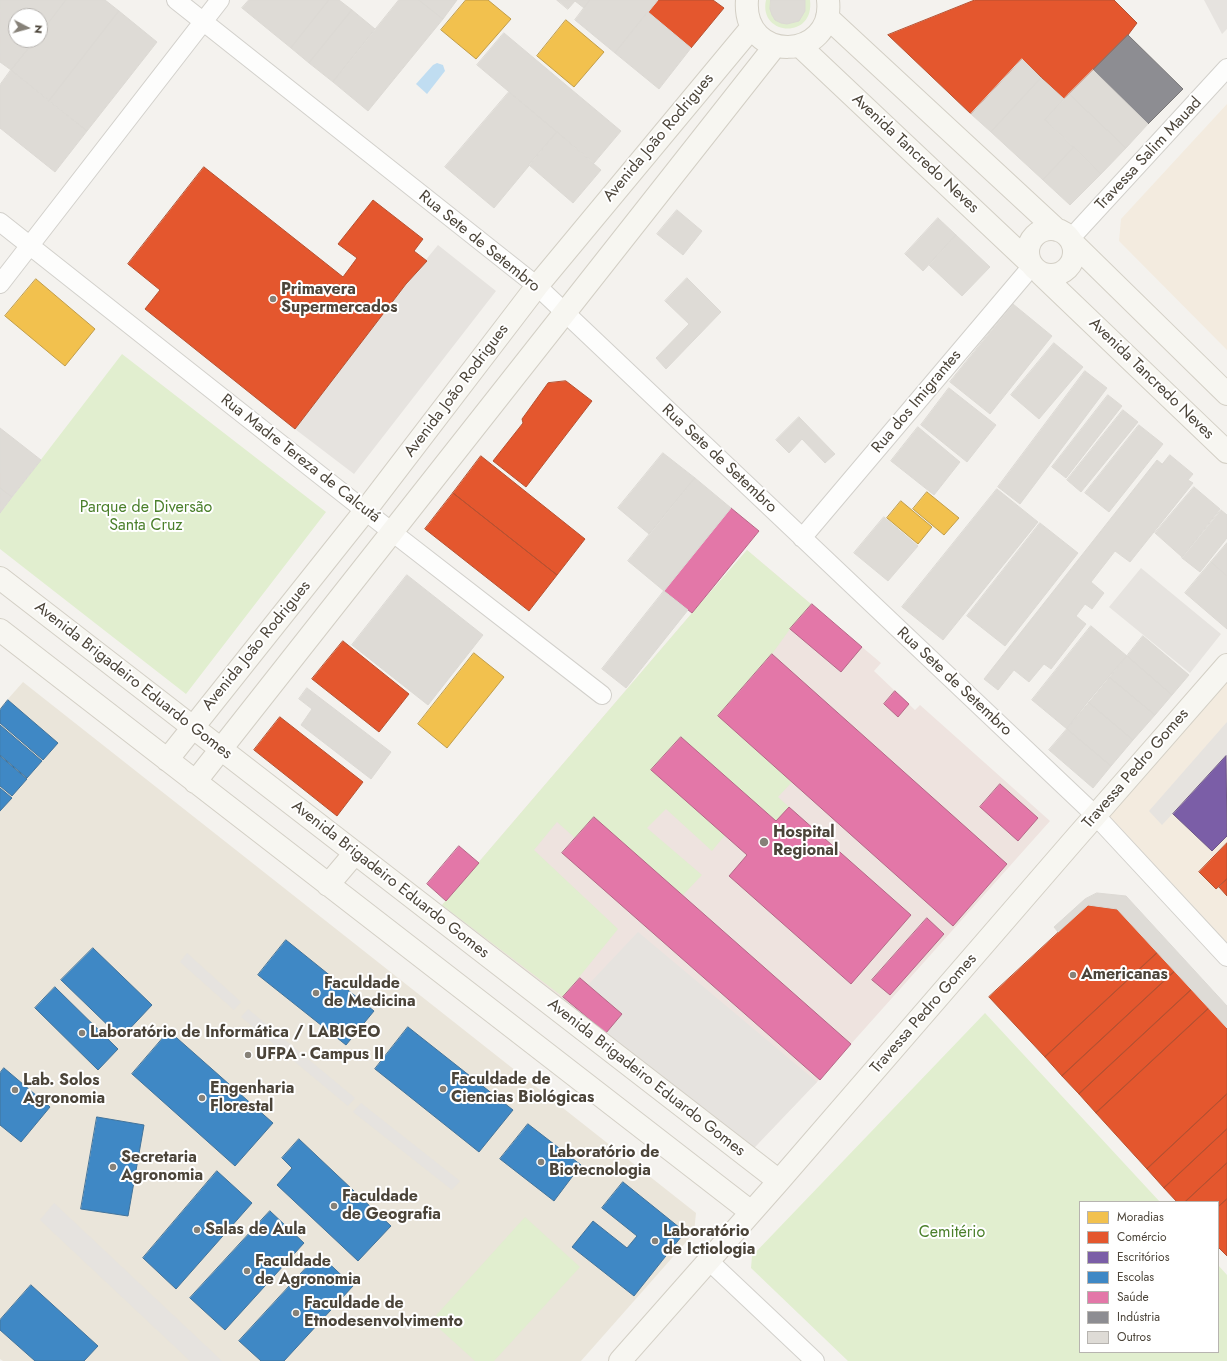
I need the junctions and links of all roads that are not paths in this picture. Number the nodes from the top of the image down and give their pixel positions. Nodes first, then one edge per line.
1 (176, 0) edge
2 (220, 0) edge
3 (747, 0) edge
4 (828, 8) edge
5 (203, 22) junction
6 (752, 27) junction
7 (775, 46) junction
8 (800, 46) junction
9 (1227, 68) edge
10 (0, 222) edge
11 (1066, 237) junction
12 (30, 245) junction
13 (1034, 268) junction
14 (0, 284) edge
15 (537, 286) junction
16 (564, 313) junction
17 (1227, 394) edge
18 (1227, 452) edge
19 (365, 511) junction
20 (392, 532) junction
21 (802, 538) junction
22 (2, 582) edge
23 (0, 630) edge
24 (1227, 665) edge
25 (237, 671) junction
26 (263, 695) junction
27 (602, 695) dead end
28 (193, 727) junction
29 (221, 749) junction
30 (167, 760) junction
31 (195, 782) junction
32 (1096, 816) junction
33 (354, 853) junction
34 (328, 885) junction
35 (1227, 957) edge
36 (779, 1181) junction
37 (751, 1212) junction
38 (709, 1261) junction
39 (620, 1361) edge
40 (815, 1361) edge

1 - 5 street, Rua Sete de Setembro
2 - 5 street
3 - 6 street
4 - 8 street
4 - 11 street
5 - 12 street
5 - 15 street, Rua Sete de Setembro
6 - 7 street
6 - 15 street, Avenida João Rodrigues
7 - 8 street
7 - 16 street, Avenida João Rodrigues
8 - 13 street, Avenida Tancredo Neves
9 - 11 street, Travessa Salim Mauad
10 - 12 street, Rua Madre Tereza de Calcutá
11 - 13 street
11 - 13 street
11 - 17 street
12 - 14 street
12 - 19 street, Rua Madre Tereza de Calcutá
13 - 18 street, Avenida Tancredo Neves
13 - 21 street, Rua dos Imigrantes
15 - 16 street, Rua Sete de Setembro
15 - 19 street, Avenida João Rodrigues
16 - 20 street, Avenida João Rodrigues
16 - 21 street, Rua Sete de Setembro
19 - 20 street, Rua Madre Tereza de Calcutá
19 - 25 street, Avenida João Rodrigues
20 - 26 street, Avenida João Rodrigues
20 - 27 street, Rua Madre Tereza de Calcutá
21 - 32 street, Rua Sete de Setembro
22 - 28 street, Avenida Brigadeiro Eduardo Gomes
23 - 30 street
24 - 32 street, Travessa Pedro Gomes
25 - 26 street
25 - 28 street, Avenida João Rodrigues
26 - 29 street, Avenida João Rodrigues
28 - 29 street, Avenida Brigadeiro Eduardo Gomes
28 - 30 street, Avenida João Rodrigues
29 - 31 street, Avenida João Rodrigues
29 - 33 street, Avenida Brigadeiro Eduardo Gomes
30 - 31 street
31 - 34 street
32 - 35 street, Rua Sete de Setembro
32 - 36 street, Travessa Pedro Gomes
33 - 34 street
33 - 36 street, Avenida Brigadeiro Eduardo Gomes
34 - 37 street
36 - 37 street, Travessa Pedro Gomes
37 - 38 street, Travessa Pedro Gomes
38 - 39 street, Travessa Pedro Gomes
38 - 40 street

